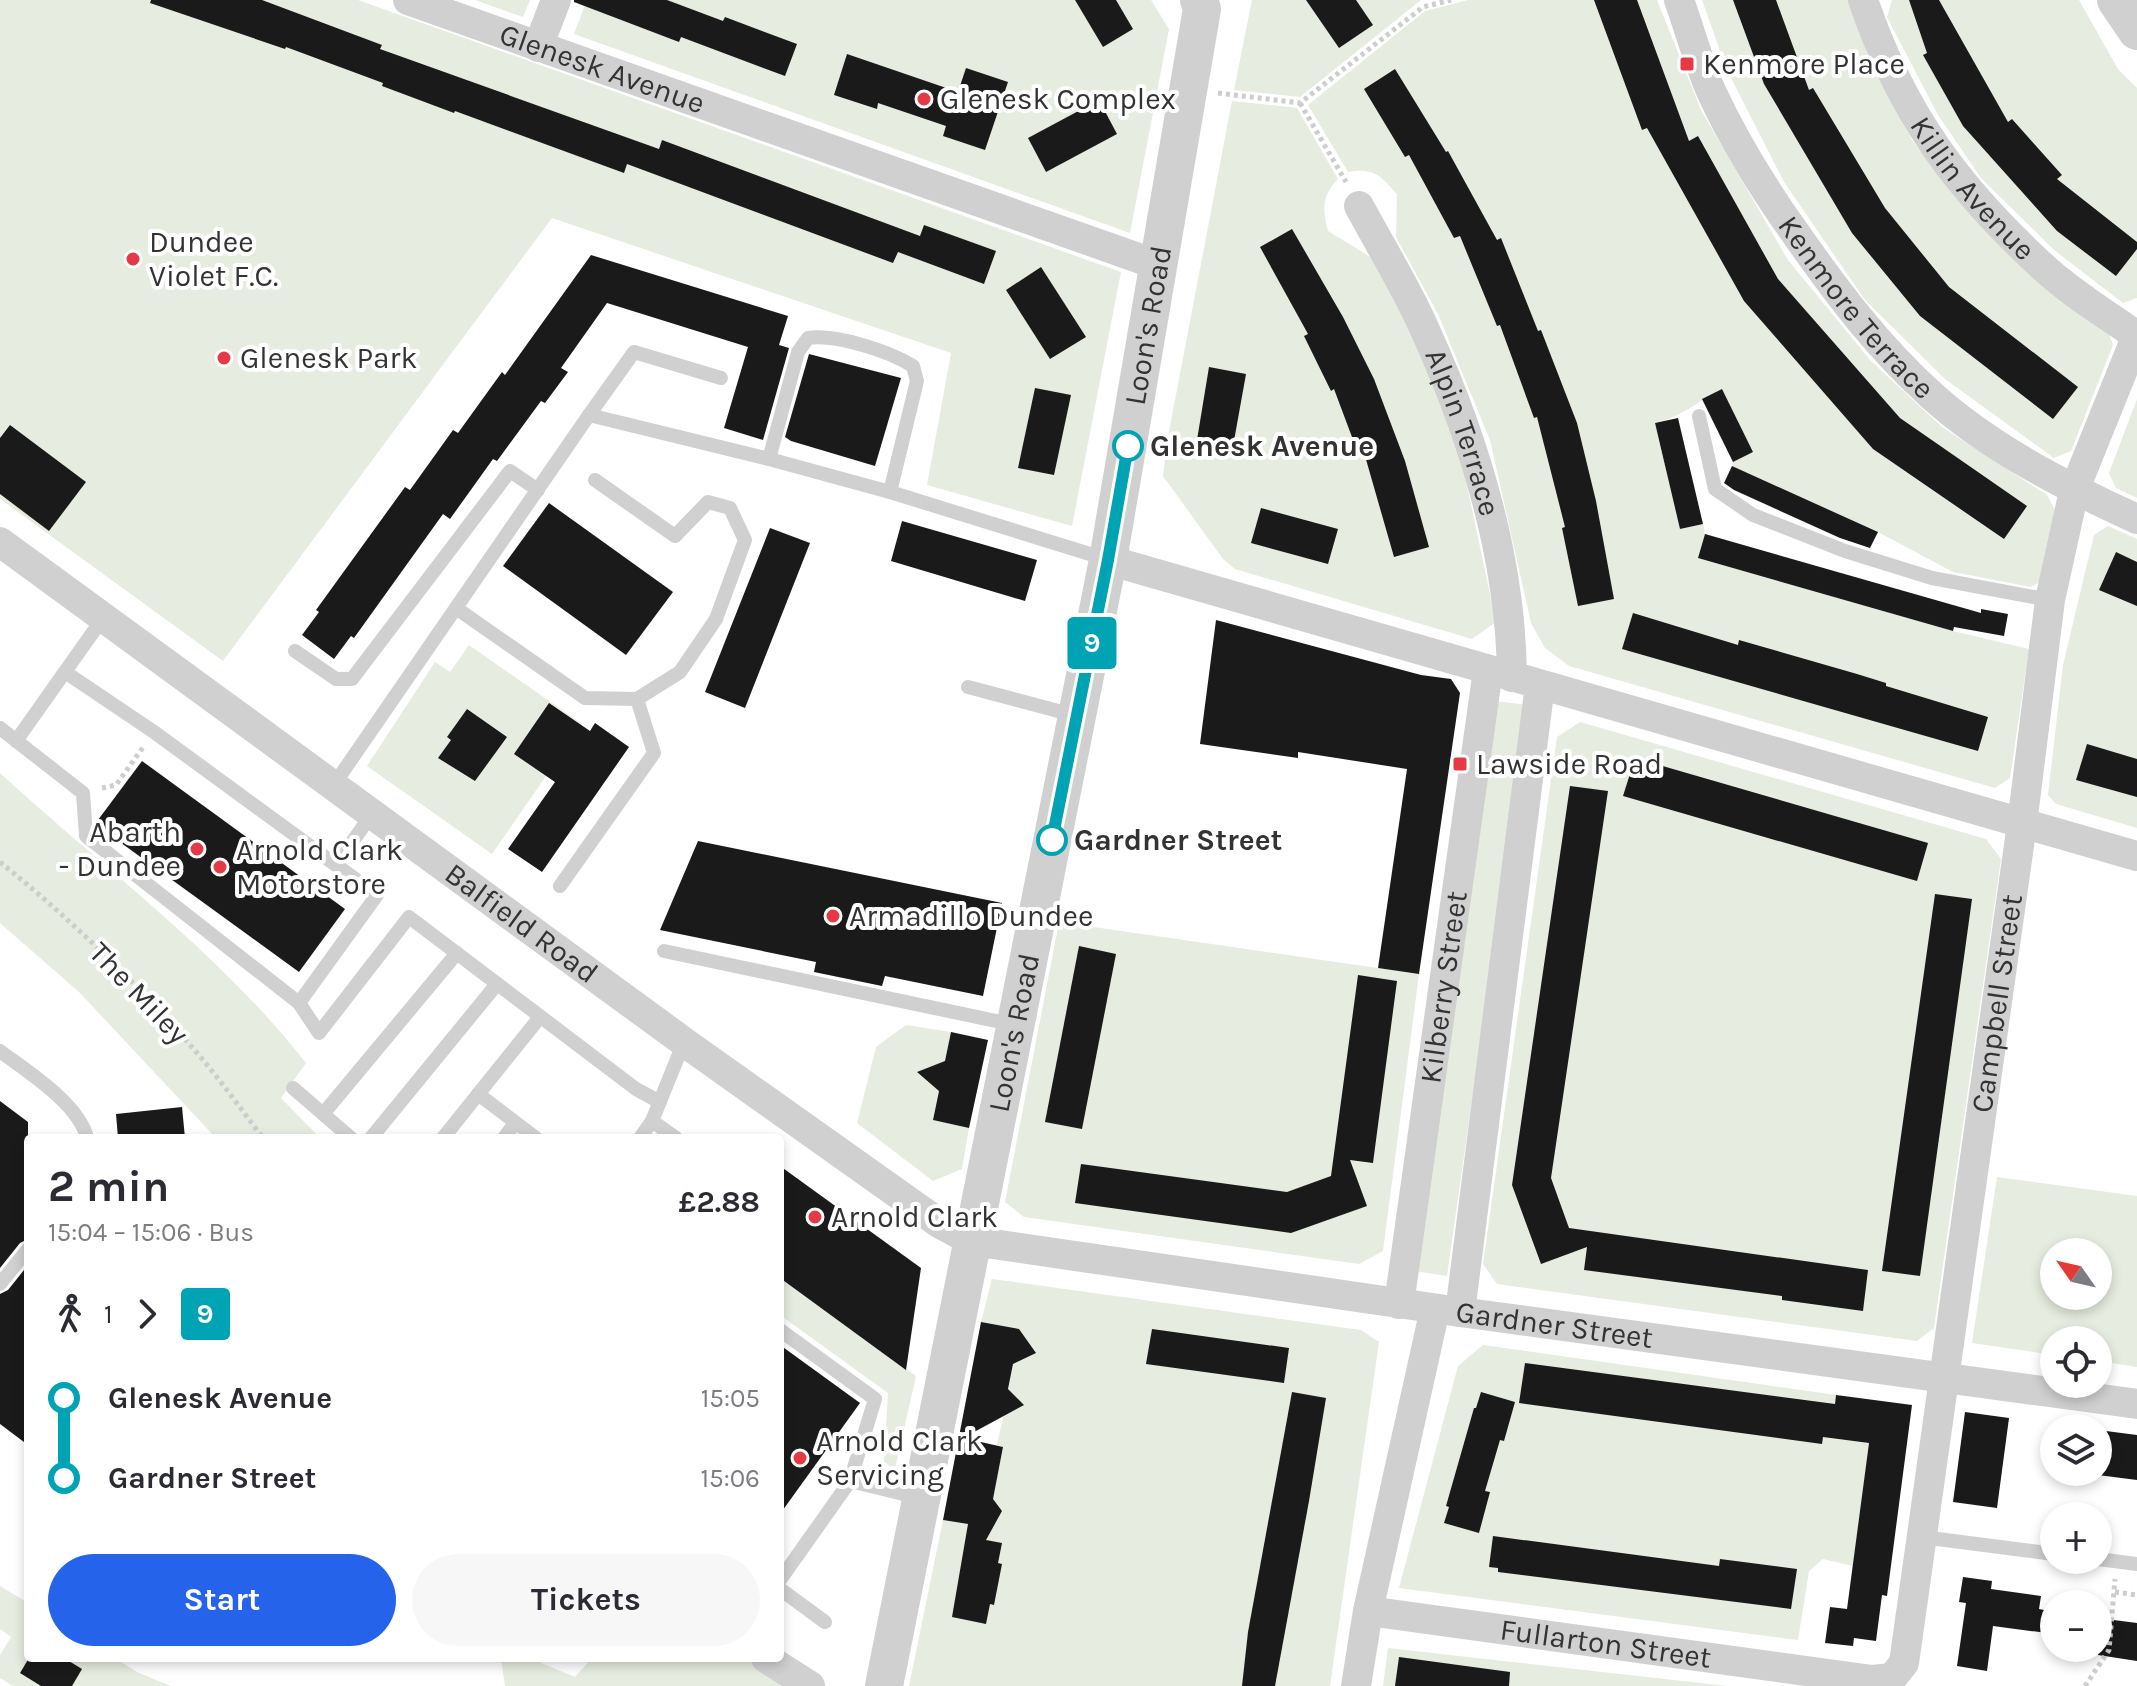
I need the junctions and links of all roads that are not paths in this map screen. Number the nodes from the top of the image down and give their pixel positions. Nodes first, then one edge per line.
1 (408, 0) edge
2 (556, 0) edge
3 (1199, 0) edge
4 (1679, 0) edge
5 (1863, 0) edge
6 (2116, 0) edge
7 (2137, 31) edge
8 (538, 47) junction
9 (1359, 206) road end
10 (1158, 265) junction
11 (2137, 336) edge
12 (721, 378) dead end
13 (589, 415) junction
14 (1699, 416) dead end
15 (769, 459) junction
16 (595, 480) dead end
17 (538, 490) junction
18 (2074, 491) junction
19 (890, 492) junction
20 (2137, 519) edge
21 (0, 542) edge
22 (1108, 560) junction
23 (2050, 600) junction
24 (456, 608) junction
25 (103, 618) junction
26 (295, 651) dead end
27 (65, 672) junction
28 (1514, 677) junction
29 (968, 687) dead end
30 (637, 699) junction
31 (1077, 716) junction
32 (0, 728) edge
33 (16, 741) junction
34 (333, 786) junction
35 (372, 814) junction
36 (2022, 824) junction
37 (2137, 856) edge
38 (336, 865) junction
39 (560, 886) dead end
40 (664, 951) dead end
41 (457, 953) junction
42 (497, 984) junction
43 (299, 1003) junction
44 (540, 1017) junction
45 (1015, 1025) junction
46 (684, 1042) junction
47 (0, 1051) edge
48 (293, 1088) dead end
49 (478, 1094) junction
50 (660, 1102) junction
51 (323, 1114) junction
52 (652, 1121) junction
53 (515, 1123) junction
54 (86, 1134) edge
55 (346, 1134) edge
56 (374, 1134) edge
57 (446, 1134) edge
58 (507, 1134) edge
59 (530, 1134) edge
60 (643, 1134) edge
61 (670, 1134) edge
62 (972, 1241) junction
63 (24, 1254) edge
64 (0, 1284) edge
65 (1399, 1304) junction
66 (1447, 1310) junction
67 (784, 1333) edge
68 (1946, 1377) junction
69 (2137, 1404) edge
70 (850, 1481) junction
71 (923, 1498) junction
72 (1922, 1537) junction
73 (2040, 1552) edge
74 (2112, 1561) edge
75 (2137, 1564) edge
76 (784, 1574) edge
77 (784, 1592) edge
78 (1368, 1611) junction
79 (825, 1622) dead end
80 (772, 1662) edge
81 (1892, 1678) joint
82 (810, 1686) edge
83 (884, 1686) edge
84 (1356, 1686) edge

1 - 8 street, Glenesk Avenue
2 - 8 street
3 - 10 street, Loon's Road
4 - 18 street, Kenmore Terrace
5 - 11 street, Killin Avenue
6 - 7 street
8 - 10 street, Glenesk Avenue
9 - 28 street, Alpin Terrace
10 - 22 street, Loon's Road
11 - 18 street, Campbell Street
12 - 13 lane
13 - 15 lane
13 - 17 lane
14 - 23 lane
15 - 19 lane
15 - 19 lane
16 - 30 lane
17 - 24 lane
17 - 26 lane
18 - 20 street, Kenmore Terrace
18 - 23 street, Campbell Street
19 - 22 lane
21 - 25 street, Balfield Road
22 - 28 street
22 - 31 street, Loon's Road
23 - 36 street, Campbell Street
24 - 30 lane
24 - 34 lane
25 - 27 lane
25 - 34 street, Balfield Road
27 - 33 lane
27 - 38 lane
28 - 36 street
28 - 65 street, Kilberry Street
28 - 66 street, Kilberry Street
29 - 31 lane
30 - 39 lane
31 - 45 street, Loon's Road
32 - 33 lane
33 - 43 lane
34 - 35 street, Balfield Road
35 - 38 lane
35 - 46 street, Balfield Road
36 - 37 street
36 - 68 street, Campbell Street
38 - 43 lane
40 - 45 lane
41 - 42 lane
41 - 43 lane
41 - 51 lane
42 - 44 lane
42 - 56 lane
44 - 49 lane
44 - 50 lane
45 - 62 street, Loon's Road
46 - 50 lane
46 - 62 street, Balfield Road
47 - 54 lane
48 - 51 lane
49 - 53 lane
49 - 57 lane
50 - 52 lane
51 - 55 lane
52 - 60 lane
52 - 61 lane
53 - 58 lane
53 - 59 lane
62 - 65 street, Gardner Street
62 - 71 street, Loon's Road
63 - 64 lane
65 - 66 street, Gardner Street
66 - 68 street, Gardner Street
66 - 78 street, Kilberry Street
67 - 70 lane
68 - 69 street, Gardner Street
68 - 72 street, Campbell Street
70 - 71 lane
70 - 76 lane
71 - 83 street, Loon's Road
72 - 73 lane
72 - 81 street, Campbell Street
74 - 75 lane
77 - 79 lane
78 - 81 street, Fullarton Street
78 - 84 street, Kilberry Street
80 - 82 street

